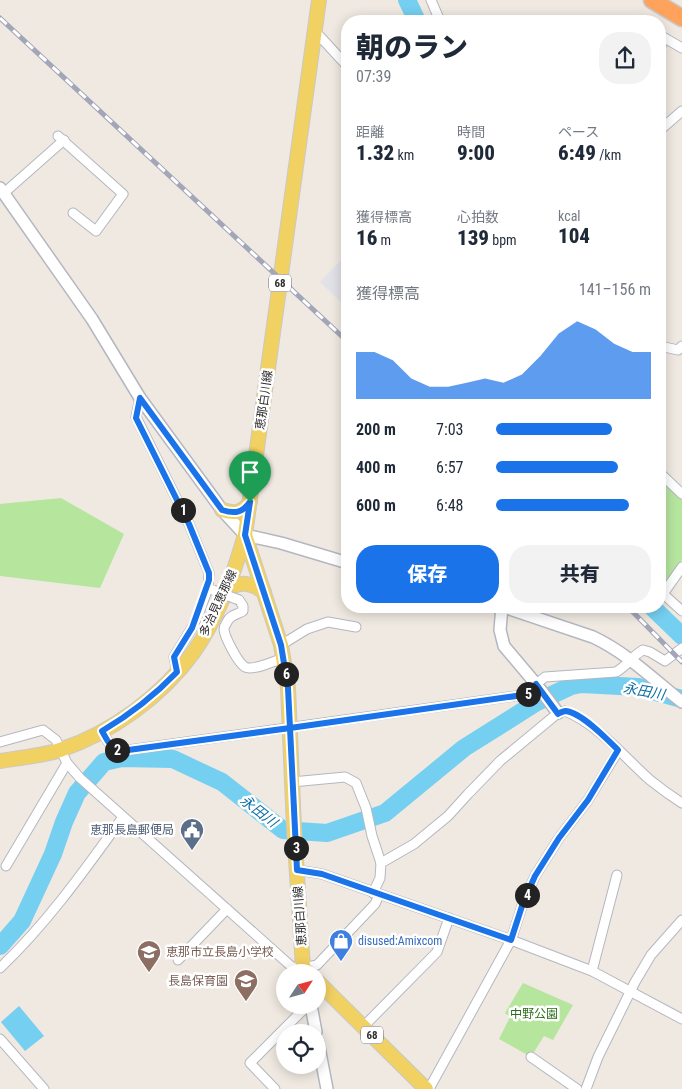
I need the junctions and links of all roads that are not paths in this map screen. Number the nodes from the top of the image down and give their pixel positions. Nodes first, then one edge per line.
1 (319, 0) edge
2 (431, 0) edge
3 (652, 0) edge
4 (437, 15) edge
5 (682, 18) edge
6 (315, 32) junction
7 (666, 39) edge
8 (682, 48) edge
9 (341, 60) edge
10 (682, 110) edge
11 (666, 125) edge
12 (2, 190) edge
13 (73, 213) dead end
14 (682, 346) edge
15 (666, 347) edge
16 (140, 398) junction
17 (666, 479) edge
18 (682, 494) edge
19 (250, 502) junction
20 (222, 510) junction
21 (245, 535) junction
22 (341, 561) edge
23 (682, 567) edge
24 (666, 588) edge
25 (216, 589) junction
26 (264, 592) junction
27 (666, 597) edge
28 (682, 611) edge
29 (501, 613) edge
30 (523, 613) edge
31 (356, 626) dead end
32 (682, 648) edge
33 (282, 652) junction
34 (631, 660) junction
35 (538, 686) junction
36 (682, 702) edge
37 (556, 712) junction
38 (290, 728) junction
39 (102, 731) junction
40 (0, 742) edge
41 (59, 750) junction
42 (618, 750) junction
43 (0, 761) edge
44 (66, 763) junction
45 (292, 782) junction
46 (682, 803) edge
47 (123, 817) junction
48 (381, 863) junction
49 (6, 866) dead end
50 (297, 870) junction
51 (617, 875) dead end
52 (376, 894) junction
53 (226, 909) junction
54 (449, 918) junction
55 (682, 920) edge
56 (511, 940) junction
57 (178, 960) dead end
58 (289, 964) edge
59 (304, 964) edge
60 (318, 964) edge
61 (0, 968) edge
62 (592, 971) junction
63 (326, 990) edge
64 (630, 992) junction
65 (300, 1014) edge
66 (682, 1018) edge
67 (363, 1027) junction
68 (0, 1039) edge
69 (531, 1057) dead end
70 (323, 1074) edge
71 (44, 1089) edge
72 (275, 1089) edge
73 (326, 1089) edge
74 (426, 1089) edge
75 (429, 1089) edge
76 (577, 1089) edge
77 (586, 1089) edge

1 - 6 main road, 恵那白川線 / 68
2 - 4 street
3 - 5 highway
6 - 9 street
6 - 19 main road, 恵那白川線 / 68
7 - 8 street
10 - 11 street
12 - 13 street
12 - 16 street
14 - 15 street
16 - 20 street
16 - 25 street
17 - 18 street
19 - 20 main road
19 - 21 main road, 恵那白川線 / 68
20 - 21 street
21 - 22 street
21 - 25 main road, 多治見恵那線
21 - 26 main road, 恵那白川線 / 68
23 - 24 street
25 - 26 main road
25 - 33 street, bridge
25 - 39 main road, 多治見恵那線
26 - 33 main road, 恵那白川線 / 68
27 - 28 street
29 - 35 street
30 - 34 street
31 - 33 street
32 - 34 street
33 - 38 main road, 恵那白川線 / 68
34 - 35 street
34 - 36 street
35 - 37 street
35 - 38 street
37 - 42 street
37 - 48 street
38 - 39 street
38 - 45 main road, 恵那白川線 / 68
39 - 41 main road, 多治見恵那線
40 - 41 street
41 - 43 main road, 多治見恵那線
41 - 44 street
42 - 46 street
42 - 56 street
44 - 47 street
44 - 49 street
45 - 48 street
45 - 50 main road, 恵那白川線 / 68
47 - 53 street
47 - 61 street
48 - 52 street
50 - 52 street
50 - 59 main road, 恵那白川線 / 68
51 - 62 street
52 - 54 street
52 - 60 street
53 - 57 street
53 - 58 street
54 - 56 street
54 - 67 street
55 - 64 street
56 - 62 street
56 - 75 street
62 - 64 street
63 - 67 main road, 68
64 - 66 street
64 - 77 street
65 - 72 street
67 - 74 main road, 68
68 - 71 street
69 - 76 street
70 - 73 street

